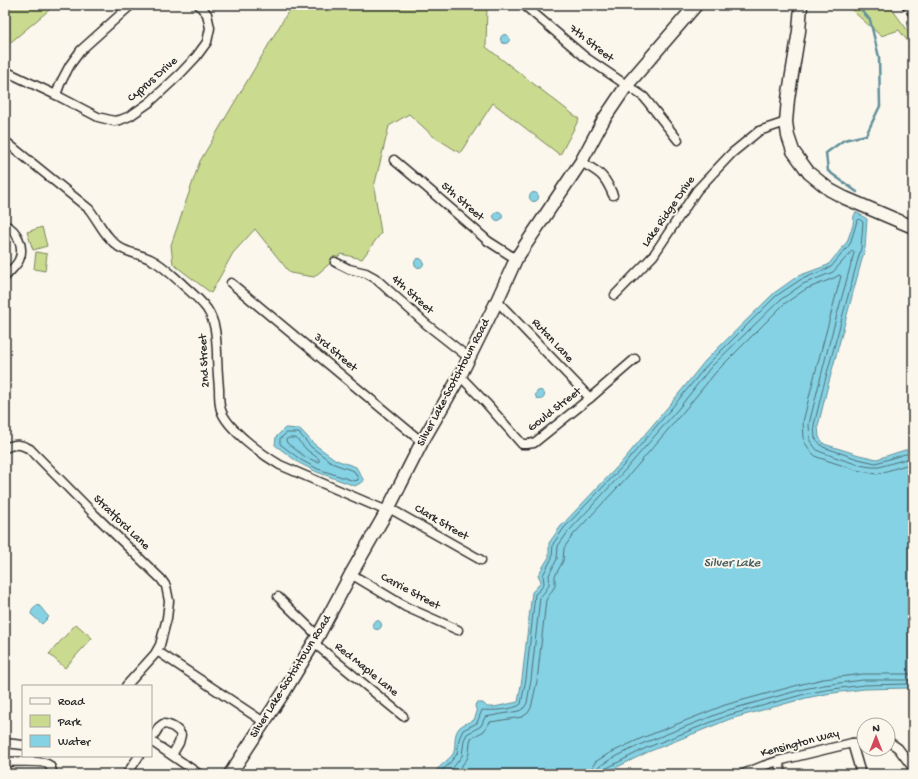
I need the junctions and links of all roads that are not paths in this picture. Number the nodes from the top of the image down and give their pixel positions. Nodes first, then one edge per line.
1 (131, 5) edge
2 (199, 5) edge
3 (524, 5) edge
4 (695, 5) edge
5 (801, 5) edge
6 (5, 71) edge
7 (627, 85) junction
8 (56, 95) junction
9 (786, 122) junction
10 (678, 140) dead end
11 (6, 143) edge
12 (394, 160) dead end
13 (581, 162) junction
14 (613, 195) dead end
15 (5, 225) edge
16 (913, 227) edge
17 (516, 260) junction
18 (335, 262) dead end
19 (5, 277) edge
20 (231, 284) dead end
21 (615, 295) dead end
22 (497, 301) junction
23 (468, 357) junction
24 (635, 359) dead end
25 (460, 376) junction
26 (590, 398) junction
27 (422, 442) junction
28 (5, 448) edge
29 (388, 509) junction
30 (481, 560) dead end
31 (351, 574) junction
32 (278, 597) dead end
33 (458, 630) dead end
34 (316, 639) junction
35 (157, 651) junction
36 (127, 685) edge
37 (403, 716) dead end
38 (264, 722) junction
39 (152, 739) edge
40 (152, 742) edge
41 (5, 743) edge
42 (852, 743) junction
43 (856, 743) edge
44 (22, 745) edge
45 (896, 747) edge
46 (172, 755) junction
47 (138, 757) edge
48 (778, 761) junction
49 (5, 762) edge
50 (913, 768) edge
51 (52, 774) edge
52 (127, 774) edge
53 (199, 774) edge
54 (230, 774) edge
55 (743, 774) edge
56 (782, 774) edge
57 (861, 774) edge

1 - 8 street
2 - 8 street, Cyprus Drive
3 - 7 street, 7th Street
4 - 7 street, Silver Lake-Scotchtown Road
5 - 9 street
6 - 8 street, Cyprus Drive
7 - 10 street, 7th Street
7 - 13 street, Silver Lake-Scotchtown Road
9 - 16 street
9 - 21 street, Lake Ridge Drive
11 - 29 street, 2nd Street
12 - 17 street, 5th Street
13 - 14 street
13 - 17 street, Silver Lake-Scotchtown Road
15 - 19 street
17 - 22 street, Silver Lake-Scotchtown Road
18 - 23 street, 4th Street
20 - 27 street, 3rd Street
22 - 23 street, Silver Lake-Scotchtown Road
22 - 26 street, Rutan Lane
23 - 25 street, Silver Lake-Scotchtown Road
24 - 26 street, Gould Street
25 - 26 street, Gould Street
25 - 27 street, Silver Lake-Scotchtown Road
27 - 29 street, Silver Lake-Scotchtown Road
28 - 35 street, Stratford Lane
29 - 30 street, Clark Street
29 - 31 street, Silver Lake-Scotchtown Road
31 - 33 street, Carrie Street
31 - 34 street, Silver Lake-Scotchtown Road
32 - 34 street, Red Maple Lane
34 - 37 street, Red Maple Lane
34 - 38 street, Silver Lake-Scotchtown Road
35 - 36 street, Stratford Lane
35 - 38 street
38 - 54 street, Silver Lake-Scotchtown Road
39 - 46 street
40 - 46 street
41 - 44 street
42 - 43 street, Kensington Way
42 - 48 street, Kensington Way
42 - 57 street
45 - 50 street
46 - 53 street
47 - 52 street
48 - 55 street, Kensington Way
48 - 56 street
49 - 51 street

